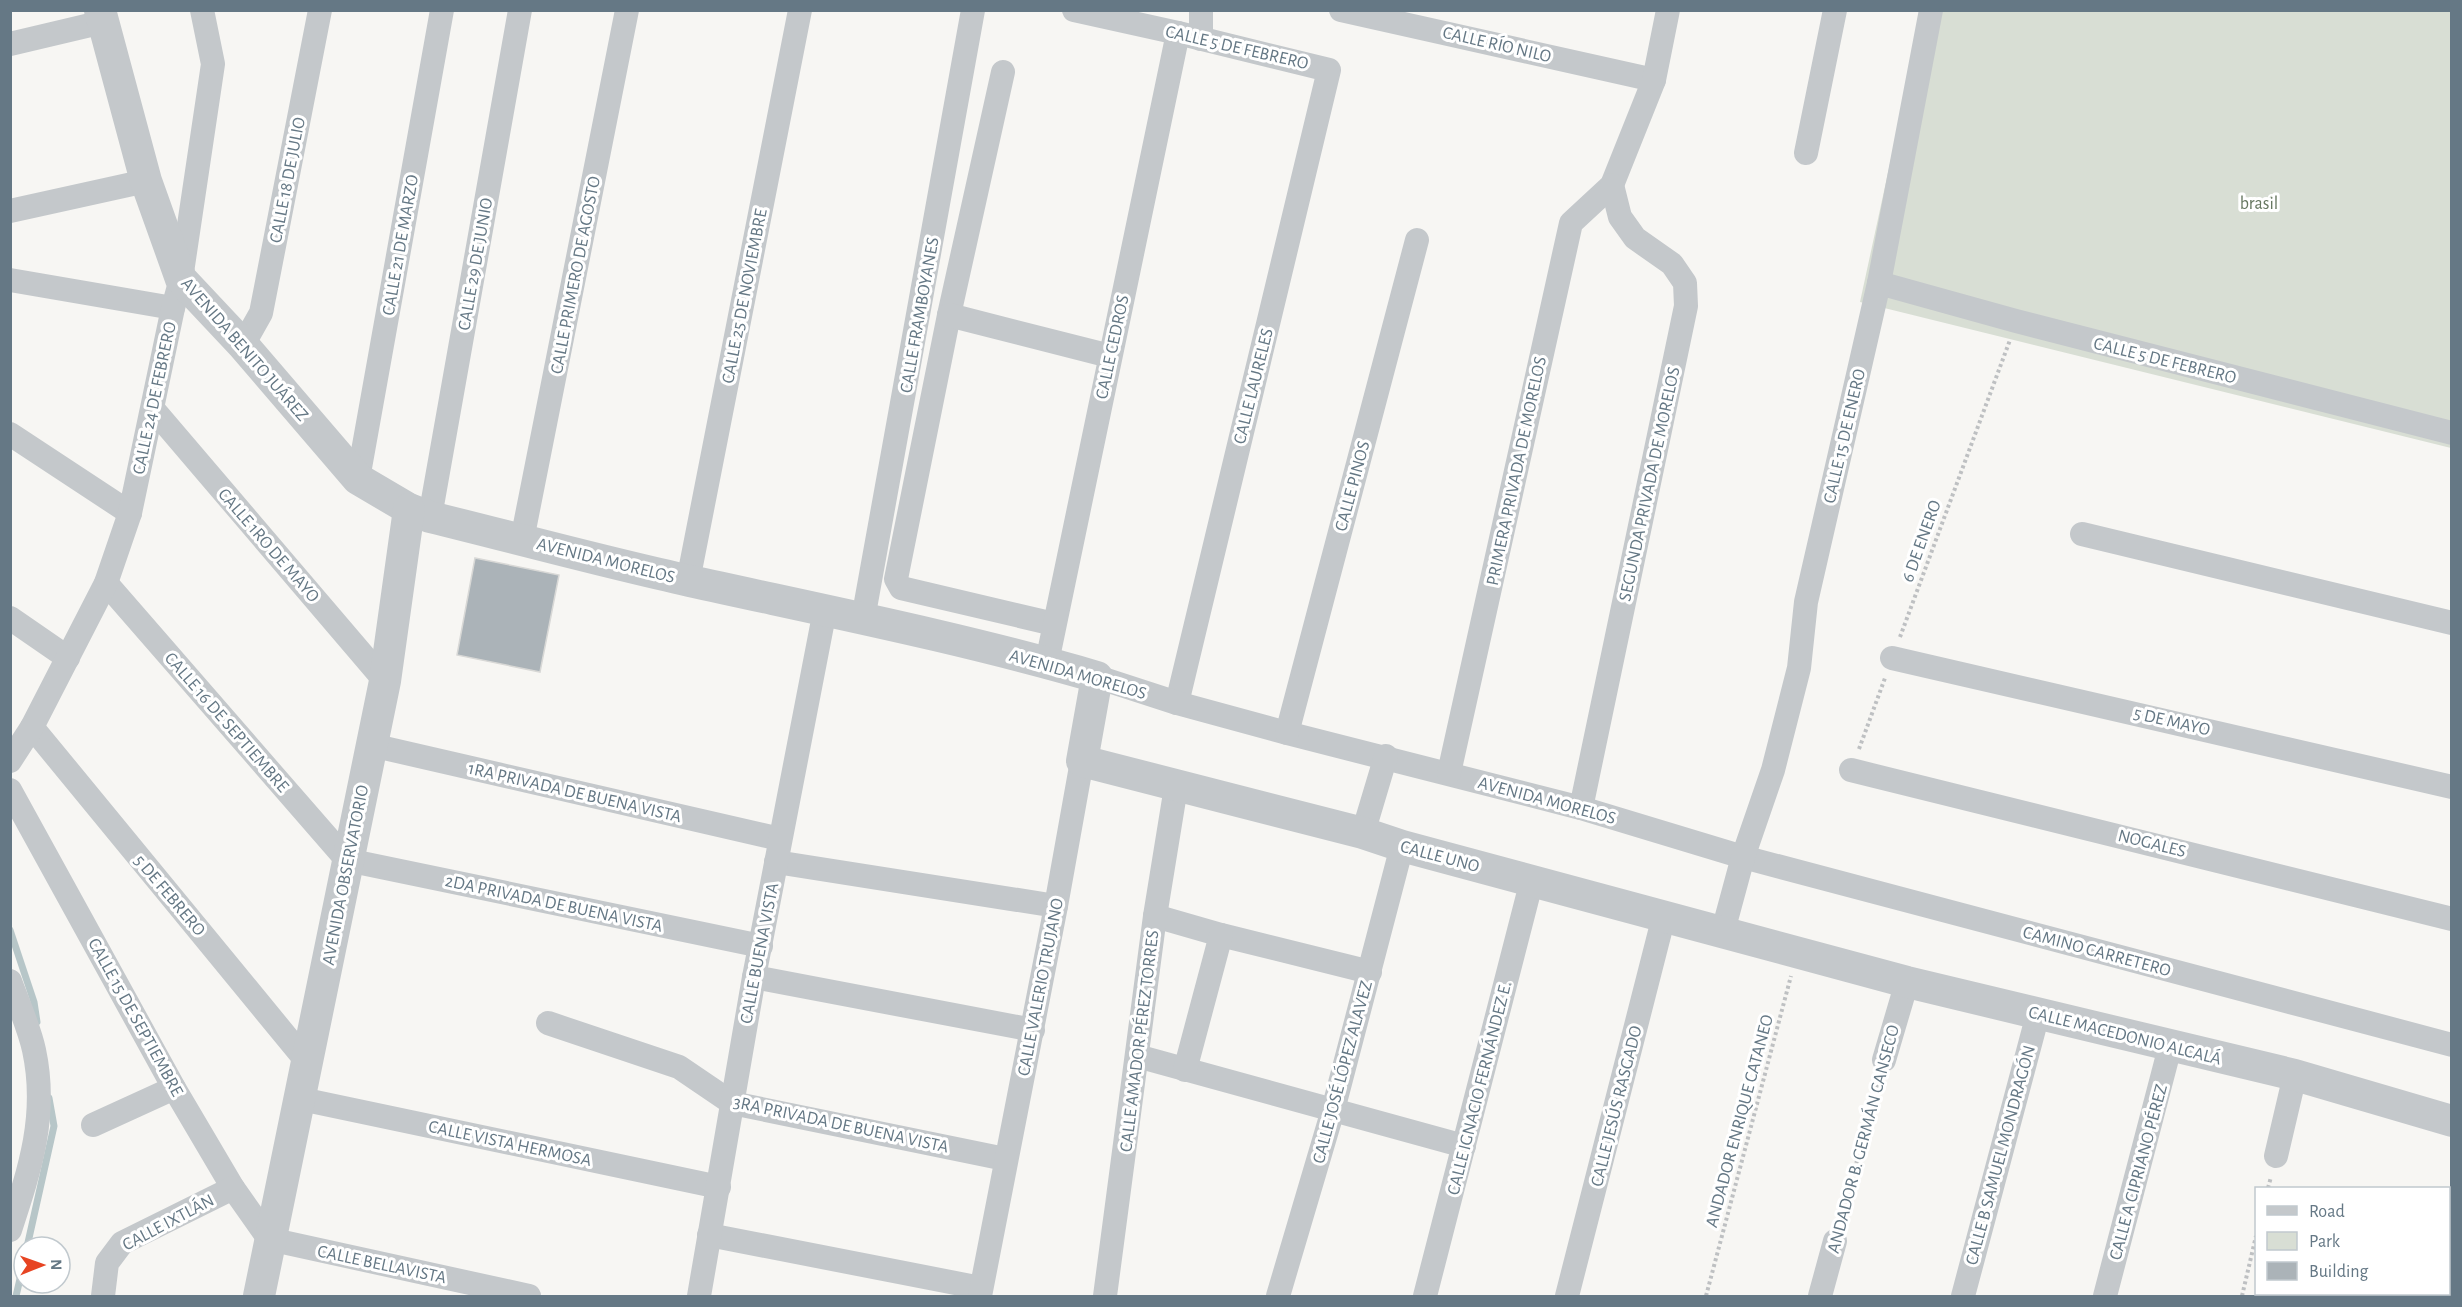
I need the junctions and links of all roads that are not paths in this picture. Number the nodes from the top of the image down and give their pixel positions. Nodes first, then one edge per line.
1 (202, 10) edge
2 (320, 10) edge
3 (442, 10) edge
4 (520, 10) edge
5 (627, 10) edge
6 (800, 10) edge
7 (973, 10) edge
8 (1074, 10) edge
9 (1201, 10) edge
10 (1341, 10) edge
11 (1668, 10) edge
12 (1835, 10) edge
13 (1931, 10) edge
14 (101, 16) edge
15 (1424, 19) edge
16 (1178, 33) junction
17 (1201, 39) junction
18 (10, 44) edge
19 (1329, 69) joint
20 (1003, 72) dead end
21 (1654, 80) junction
22 (1806, 153) dead end
23 (146, 181) junction
24 (1612, 185) junction
25 (10, 211) edge
26 (1417, 240) dead end
27 (10, 280) edge
28 (1879, 283) junction
29 (177, 294) junction
30 (949, 315) junction
31 (243, 345) junction
32 (1110, 356) junction
33 (153, 409) junction
34 (2451, 433) edge
35 (10, 434) edge
36 (358, 479) junction
37 (130, 513) junction
38 (420, 513) junction
39 (2082, 534) dead end
40 (522, 540) junction
41 (688, 581) junction
42 (106, 583) junction
43 (825, 610) junction
44 (10, 618) edge
45 (863, 619) junction
46 (2451, 623) edge
47 (1054, 624) junction
48 (69, 658) junction
49 (1892, 658) road end
50 (1047, 662) junction
51 (1097, 677) junction
52 (385, 681) junction
53 (1177, 703) junction
54 (32, 727) junction
55 (1287, 733) junction
56 (371, 746) junction
57 (1386, 756) junction
58 (10, 761) edge
59 (1082, 761) junction
60 (1851, 770) road end
61 (1449, 773) junction
62 (1176, 787) junction
63 (2451, 787) edge
64 (10, 790) edge
65 (1581, 808) junction
66 (1363, 833) junction
67 (1402, 846) junction
68 (778, 851) junction
69 (1743, 857) junction
70 (347, 861) junction
71 (1532, 880) junction
72 (1056, 906) junction
73 (1155, 916) junction
74 (1665, 916) junction
75 (2451, 919) edge
76 (1723, 931) junction
77 (1221, 935) junction
78 (761, 946) junction
79 (1798, 952) joint
80 (1370, 972) junction
81 (754, 977) junction
82 (10, 981) edge
83 (1907, 982) junction
84 (2038, 1014) junction
85 (548, 1023) dead end
86 (1033, 1030) junction
87 (2451, 1045) edge
88 (2170, 1047) junction
89 (1137, 1056) junction
90 (1884, 1060) road end
91 (308, 1063) junction
92 (1185, 1070) junction
93 (2295, 1076) junction
94 (174, 1088) junction
95 (301, 1099) junction
96 (732, 1103) junction
97 (1333, 1110) junction
98 (2451, 1121) edge
99 (93, 1125) dead end
100 (1464, 1146) junction
101 (2276, 1156) dead end
102 (1005, 1159) junction
103 (718, 1187) junction
104 (233, 1188) junction
105 (10, 1230) edge
106 (710, 1235) junction
107 (269, 1239) junction
108 (1835, 1241) road end
109 (980, 1292) edge
110 (103, 1296) edge
111 (259, 1296) edge
112 (529, 1296) edge
113 (699, 1296) edge
114 (1105, 1296) edge
115 (1278, 1296) edge
116 (1425, 1296) edge
117 (1567, 1296) edge
118 (1820, 1296) edge
119 (1963, 1296) edge
120 (2105, 1296) edge

1 - 29 street, CALLE 24 DE FEBRERO
2 - 31 street, CALLE 18 DE JULIO
3 - 36 street, CALLE 21 DE MARZO
4 - 38 street, CALLE 29 DE JUNIO
5 - 40 street, CALLE PRIMERO DE AGOSTO
6 - 41 street, CALLE 25 DE NOVIEMBRE
7 - 45 street, CALLE FRAMBOYANES
8 - 16 street, CALLE 5 DE FEBRERO
9 - 17 street
10 - 15 street, CALLE RÍO NILO
11 - 21 street
12 - 22 street
13 - 28 street, CALLE 15 DE ENERO
14 - 18 street
14 - 23 street, AVENIDA BENITO JUÁREZ
15 - 21 street, CALLE RÍO NILO
16 - 17 street, CALLE 5 DE FEBRERO
16 - 32 street, CALLE CEDROS
17 - 19 street, CALLE 5 DE FEBRERO
19 - 53 street, CALLE LAURELES
20 - 30 street
21 - 24 street
23 - 25 street
23 - 29 street, AVENIDA BENITO JUÁREZ
24 - 61 street, PRIMERA PRIVADA DE MORELOS
24 - 65 street, SEGUNDA PRIVADA DE MORELOS
26 - 55 street, CALLE PINOS
27 - 29 street
28 - 34 street, CALLE 5 DE FEBRERO
28 - 69 street, CALLE 15 DE ENERO
29 - 31 street, AVENIDA BENITO JUÁREZ
29 - 33 street, CALLE 24 DE FEBRERO
30 - 32 street
30 - 47 street
31 - 36 street, AVENIDA BENITO JUÁREZ
32 - 47 street, CALLE CEDROS
33 - 37 street, CALLE 24 DE FEBRERO
33 - 52 street, CALLE 1RO DE MAYO
35 - 37 street
36 - 38 street, AVENIDA BENITO JUÁREZ
37 - 42 street, CALLE 24 DE FEBRERO
38 - 40 street, AVENIDA MORELOS
38 - 52 street, AVENIDA OBSERVATORIO
39 - 46 street
40 - 41 street, AVENIDA MORELOS
41 - 43 street, AVENIDA MORELOS
42 - 48 street, CALLE 24 DE FEBRERO
42 - 70 street, CALLE 16 DE SEPTIEMBRE
43 - 45 street, AVENIDA MORELOS
43 - 68 street, CALLE BUENA VISTA
44 - 48 street
45 - 50 street, AVENIDA MORELOS
47 - 50 street, CALLE CEDROS
48 - 54 street, CALLE 24 DE FEBRERO
49 - 63 street, 5 DE MAYO
50 - 51 street, AVENIDA MORELOS
51 - 53 street, AVENIDA MORELOS
51 - 59 street, CALLE VALERIO TRUJANO
52 - 56 street, AVENIDA OBSERVATORIO
53 - 55 street, AVENIDA MORELOS
54 - 58 street, CALLE 24 DE FEBRERO
54 - 91 street, 5 DE FEBRERO
55 - 57 street, AVENIDA MORELOS
56 - 68 street, 1RA PRIVADA DE BUENA VISTA
56 - 70 street, AVENIDA OBSERVATORIO
57 - 61 street, AVENIDA MORELOS
57 - 66 street
59 - 62 street, CALLE UNO
59 - 72 street, CALLE VALERIO TRUJANO
60 - 75 street, NOGALES
61 - 65 street, AVENIDA MORELOS
62 - 66 street, CALLE UNO
62 - 73 street, CALLE AMADOR PÉREZ TORRES
64 - 94 street, CALLE 15 DE SEPTIEMBRE
65 - 69 street, AVENIDA MORELOS
66 - 67 street, CALLE UNO
67 - 71 street, CALLE UNO
67 - 80 street, CALLE JOSÉ LÓPEZ ALAVEZ
68 - 72 street, 1RA PRIVADA DE BUENA VISTA
68 - 78 street, CALLE BUENA VISTA
69 - 76 street, CALLE 15 DE ENERO
69 - 87 street, CAMINO CARRETERO
70 - 78 street, 2DA PRIVADA DE BUENA VISTA
70 - 91 street, AVENIDA OBSERVATORIO
71 - 74 street, CALLE UNO
71 - 100 street, CALLE IGNACIO FERNÁNDEZ E.
72 - 86 street, CALLE VALERIO TRUJANO
73 - 77 street
73 - 89 street, CALLE AMADOR PÉREZ TORRES
74 - 76 street, CALLE UNO
74 - 117 street, CALLE JESÚS RASGADO
76 - 79 street, CALLE UNO
77 - 80 street
77 - 92 street
78 - 81 street, CALLE BUENA VISTA
79 - 83 street, CALLE MACEDONIO ALCALÁ
80 - 97 street, CALLE JOSÉ LÓPEZ ALAVEZ
81 - 86 street
81 - 96 street, CALLE BUENA VISTA
82 - 105 street
83 - 84 street, CALLE MACEDONIO ALCALÁ
83 - 90 street, ANDADOR B. GERMÁN CANSECO
84 - 88 street, CALLE MACEDONIO ALCALÁ
84 - 119 street, CALLE B SAMUEL MONDRAGÓN
85 - 96 street, 3RA PRIVADA DE BUENA VISTA
86 - 102 street, CALLE VALERIO TRUJANO
88 - 93 street, CALLE MACEDONIO ALCALÁ
88 - 120 street, CALLE A CIPRIANO PÉREZ
89 - 92 street
89 - 114 street, CALLE AMADOR PÉREZ TORRES
91 - 95 street, AVENIDA OBSERVATORIO
92 - 97 street
93 - 98 street, CALLE MACEDONIO ALCALÁ
93 - 101 street
94 - 99 street
94 - 104 street, CALLE 15 DE SEPTIEMBRE
95 - 103 street, CALLE VISTA HERMOSA
95 - 107 street, AVENIDA OBSERVATORIO
96 - 102 street, 3RA PRIVADA DE BUENA VISTA
96 - 103 street, CALLE BUENA VISTA
97 - 100 street
97 - 115 street, CALLE JOSÉ LÓPEZ ALAVEZ
100 - 116 street, CALLE IGNACIO FERNÁNDEZ E.
102 - 109 street, CALLE VALERIO TRUJANO
103 - 106 street, CALLE BUENA VISTA
104 - 107 street, CALLE 15 DE SEPTIEMBRE
104 - 110 street, CALLE IXTLÁN
106 - 109 street
106 - 113 street, CALLE BUENA VISTA
107 - 111 street, AVENIDA OBSERVATORIO
107 - 112 street, CALLE BELLAVISTA
108 - 118 street, ANDADOR B. GERMÁN CANSECO

